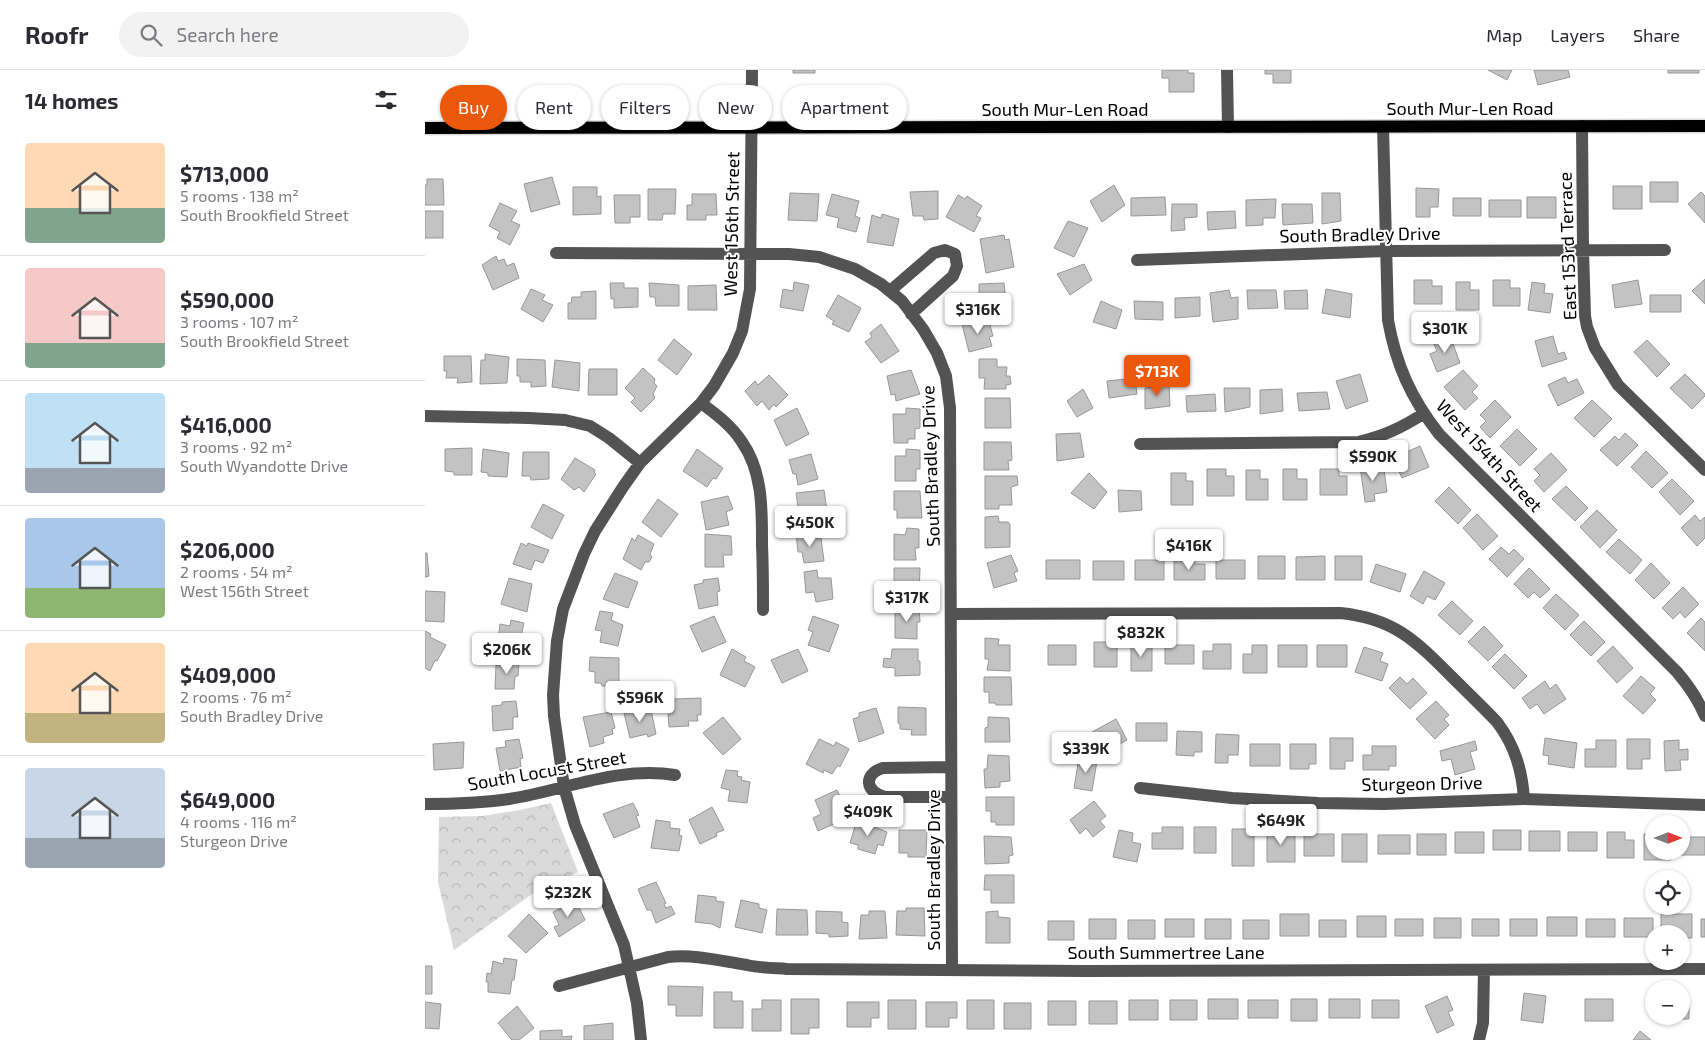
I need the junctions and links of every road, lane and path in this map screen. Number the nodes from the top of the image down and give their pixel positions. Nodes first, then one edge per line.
1 (751, 70) edge
2 (1227, 70) edge
3 (751, 85) edge
4 (1582, 126) junction
5 (1705, 126) edge
6 (1228, 127) junction
7 (1383, 127) junction
8 (425, 128) edge
9 (699, 128) edge
10 (772, 128) edge
11 (750, 130) edge
12 (1583, 250) junction
13 (1665, 250) dead end
14 (1386, 251) junction
15 (556, 253) dead end
16 (751, 253) junction
17 (1137, 260) dead end
18 (890, 291) junction
19 (911, 314) junction
20 (701, 403) junction
21 (1423, 414) junction
22 (425, 416) edge
23 (1140, 444) dead end
24 (640, 463) junction
25 (1705, 470) edge
26 (763, 610) dead end
27 (951, 614) junction
28 (1705, 716) edge
29 (951, 767) junction
30 (675, 775) dead end
31 (564, 787) junction
32 (1140, 788) dead end
33 (951, 797) junction
34 (1524, 799) junction
35 (425, 804) edge
36 (1705, 805) edge
37 (629, 967) junction
38 (952, 970) junction
39 (1485, 970) junction
40 (1705, 970) edge
41 (559, 986) dead end
42 (641, 1040) edge
43 (1479, 1040) edge

1 - 3 street, West 156th Street
2 - 6 street
4 - 5 main road, South Mur-Len Road
4 - 7 main road, South Mur-Len Road
4 - 12 street, East 153rd Terrace
6 - 7 main road, South Mur-Len Road
6 - 10 main road, South Mur-Len Road
7 - 14 street, West 154th Street
8 - 9 main road, South Mur-Len Road
11 - 16 street, West 156th Street
12 - 13 street, South Bradley Drive
12 - 14 street, South Bradley Drive
12 - 25 street, East 153rd Terrace
14 - 17 street, South Bradley Drive
14 - 21 street, West 154th Street
15 - 16 street, South Bradley Drive
16 - 18 street, South Bradley Drive
16 - 20 street, West 156th Street
18 - 19 street, South Bradley Drive
18 - 19 street
19 - 27 street, South Bradley Drive
20 - 24 street, West 156th Street
20 - 26 street
21 - 23 street
21 - 28 street, West 154th Street
22 - 24 street
24 - 31 street, West 156th Street
27 - 29 street, South Bradley Drive
27 - 34 street
29 - 33 street, South Bradley Drive
29 - 33 street
30 - 31 street, South Locust Street
31 - 35 street, South Locust Street
31 - 37 street, West 156th Street
32 - 34 street, Sturgeon Drive
33 - 38 street, South Bradley Drive
34 - 36 street, Sturgeon Drive
37 - 38 street, South Summertree Lane
37 - 41 street
37 - 42 street, West 156th Street
38 - 39 street, South Summertree Lane
39 - 40 street, South Summertree Lane
39 - 43 street

